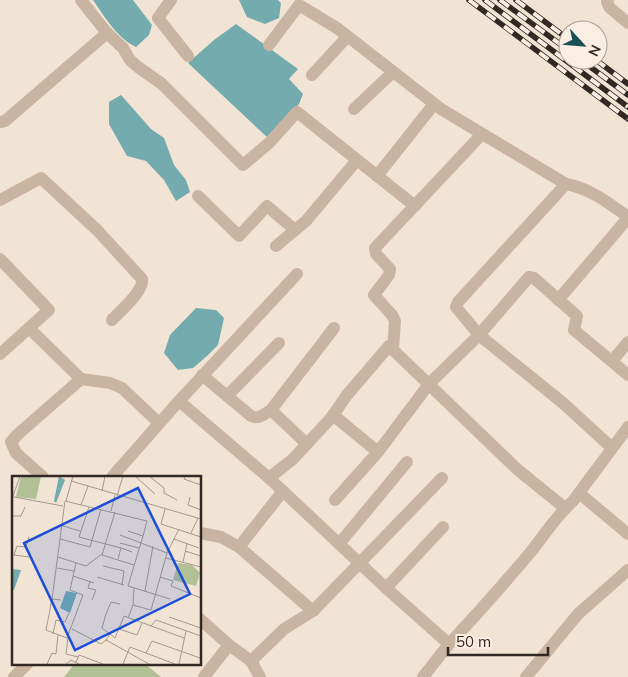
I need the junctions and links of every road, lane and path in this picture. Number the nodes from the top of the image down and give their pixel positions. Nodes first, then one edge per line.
1 (81, 0) edge
2 (171, 0) edge
3 (608, 0) edge
4 (295, 3) edge
5 (628, 23) edge
6 (107, 33) junction
7 (347, 36) junction
8 (269, 45) dead end
9 (188, 56) dead end
10 (392, 72) junction
11 (312, 76) dead end
12 (434, 104) junction
13 (354, 109) dead end
14 (0, 122) edge
15 (482, 134) junction
16 (357, 160) junction
17 (377, 176) junction
18 (566, 184) junction
19 (198, 196) dead end
20 (0, 200) edge
21 (415, 206) junction
22 (628, 218) edge
23 (295, 230) junction
24 (276, 246) dead end
25 (0, 259) edge
26 (298, 274) dead end
27 (558, 300) junction
28 (112, 320) dead end
29 (29, 328) junction
30 (334, 328) dead end
31 (479, 334) junction
32 (628, 342) edge
33 (279, 343) dead end
34 (393, 349) junction
35 (0, 354) edge
36 (612, 361) junction
37 (628, 375) edge
38 (202, 376) junction
39 (82, 379) junction
40 (429, 384) junction
41 (227, 396) junction
42 (179, 401) junction
43 (271, 410) junction
44 (334, 415) junction
45 (159, 422) junction
46 (628, 426) edge
47 (307, 444) junction
48 (612, 448) junction
49 (378, 452) junction
50 (407, 462) dead end
51 (119, 475) edge
52 (42, 476) edge
53 (270, 478) junction
54 (442, 478) dead end
55 (283, 491) junction
56 (579, 493) junction
57 (335, 500) dead end
58 (565, 508) junction
59 (443, 527) dead end
60 (201, 533) edge
61 (628, 534) edge
62 (339, 544) junction
63 (239, 547) junction
64 (360, 563) junction
65 (628, 570) edge
66 (386, 588) junction
67 (313, 611) junction
68 (201, 620) edge
69 (449, 644) junction
70 (229, 645) junction
71 (250, 661) junction
72 (27, 664) edge
73 (14, 677) edge
74 (204, 677) edge
75 (260, 677) edge
76 (423, 677) edge
77 (526, 677) edge

1 - 6 street
2 - 9 street
3 - 5 street
4 - 7 street
4 - 8 street
6 - 14 street
6 - 16 street
7 - 10 street
7 - 11 street
10 - 12 street
10 - 13 street
12 - 15 street
12 - 17 street
15 - 18 street
15 - 21 street
16 - 17 street
16 - 23 street
17 - 21 street
18 - 22 street
18 - 31 street
19 - 23 street
20 - 28 street
21 - 34 street
22 - 27 street
23 - 24 street
25 - 29 street
26 - 38 street
27 - 31 street
27 - 36 street
29 - 35 street
29 - 39 street
30 - 43 street
31 - 40 street
31 - 48 street
32 - 36 street
33 - 41 street
34 - 40 street
34 - 44 street
36 - 37 street
38 - 41 street
38 - 42 street
39 - 45 street
39 - 52 street
40 - 49 street
40 - 58 street
41 - 43 street
42 - 45 street
42 - 53 street
43 - 47 street
44 - 47 street
44 - 49 street
45 - 51 street
46 - 48 street
47 - 53 street
48 - 56 street
49 - 57 street
50 - 62 street
53 - 55 street
54 - 64 street
55 - 62 street
55 - 63 street
56 - 58 street
56 - 61 street
58 - 69 street
59 - 66 street
60 - 63 street
62 - 64 street
63 - 67 street
64 - 66 street
64 - 67 street
65 - 77 street
66 - 69 street
67 - 71 street
68 - 70 street
69 - 76 street
70 - 71 street
70 - 74 street
71 - 75 street
72 - 73 street

